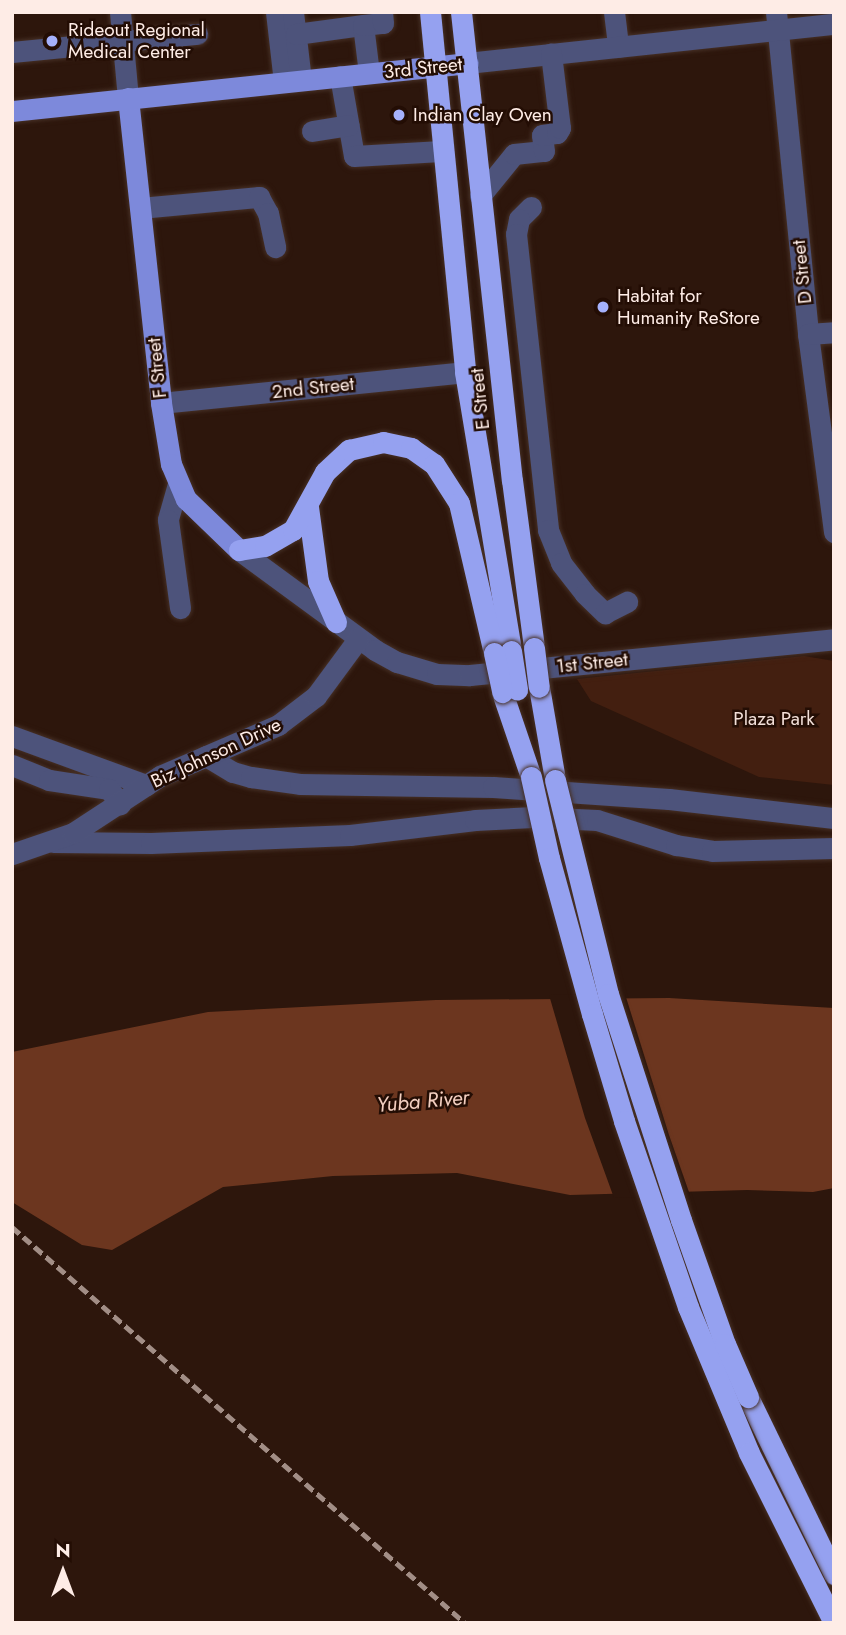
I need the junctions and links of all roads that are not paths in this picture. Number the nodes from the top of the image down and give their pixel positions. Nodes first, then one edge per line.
1 (120, 12) edge
2 (276, 12) edge
3 (293, 12) edge
4 (382, 12) edge
5 (430, 12) edge
6 (461, 12) edge
7 (614, 12) edge
8 (330, 15) edge
9 (368, 19) edge
10 (777, 21) edge
11 (834, 24) edge
12 (197, 34) dead end
13 (296, 34) junction
14 (122, 42) junction
15 (618, 47) junction
16 (12, 52) edge
17 (551, 54) junction
18 (467, 63) junction
19 (433, 66) junction
20 (369, 73) junction
21 (340, 76) junction
22 (293, 81) junction
23 (128, 98) junction
24 (12, 111) edge
25 (349, 125) junction
26 (312, 131) dead end
27 (441, 151) junction
28 (480, 196) junction
29 (531, 207) dead end
30 (140, 208) junction
31 (275, 247) dead end
32 (834, 332) edge
33 (808, 334) junction
34 (465, 372) junction
35 (161, 404) junction
36 (178, 484) junction
37 (308, 507) junction
38 (834, 531) edge
39 (239, 550) junction
40 (627, 602) dead end
41 (180, 608) dead end
42 (336, 622) junction
43 (358, 639) junction
44 (834, 639) edge
45 (503, 652) junction
46 (12, 736) edge
47 (206, 756) junction
48 (12, 765) edge
49 (146, 785) junction
50 (120, 804) junction
51 (834, 818) edge
52 (53, 842) junction
53 (834, 848) edge
54 (12, 855) edge
55 (834, 1574) edge
56 (834, 1623) edge

1 - 14 street, F Street
2 - 22 street
3 - 13 street
4 - 9 street
5 - 19 highway, E Street
6 - 18 highway, E Street
7 - 15 street
8 - 9 street
9 - 13 street
9 - 20 street
10 - 11 street, 3rd Street
10 - 15 street, 3rd Street
10 - 33 street, D Street
12 - 14 street
13 - 22 street
14 - 16 street
14 - 23 street, F Street
15 - 17 street, 3rd Street
17 - 18 street, 3rd Street
17 - 28 street
18 - 19 main road, 3rd Street
18 - 28 highway, E Street
19 - 20 main road, 3rd Street
19 - 27 highway, E Street
20 - 21 main road, 3rd Street
21 - 22 main road, 3rd Street
21 - 25 street
22 - 23 main road, 3rd Street
23 - 24 main road, 3rd Street
23 - 30 main road, F Street
25 - 26 street
25 - 27 street
27 - 34 highway, E Street
28 - 55 highway, E Street, bridge
29 - 40 street
30 - 31 street
30 - 35 main road, F Street
32 - 33 street
33 - 38 street, D Street
34 - 35 street, 2nd Street
34 - 45 highway, E Street
35 - 36 main road, F Street
36 - 39 main road, F Street
36 - 41 street
37 - 39 highway
37 - 42 highway
37 - 45 highway
39 - 42 street, F Street
42 - 43 street, F Street
43 - 44 street, 1st Street
43 - 47 street, Biz Johnson Drive
45 - 56 highway, E Street, bridge
46 - 49 street
47 - 49 street, Biz Johnson Drive
47 - 51 street
48 - 50 street
49 - 50 street, Biz Johnson Drive
50 - 52 street, Biz Johnson Drive
52 - 53 street
52 - 54 street, Biz Johnson Drive

